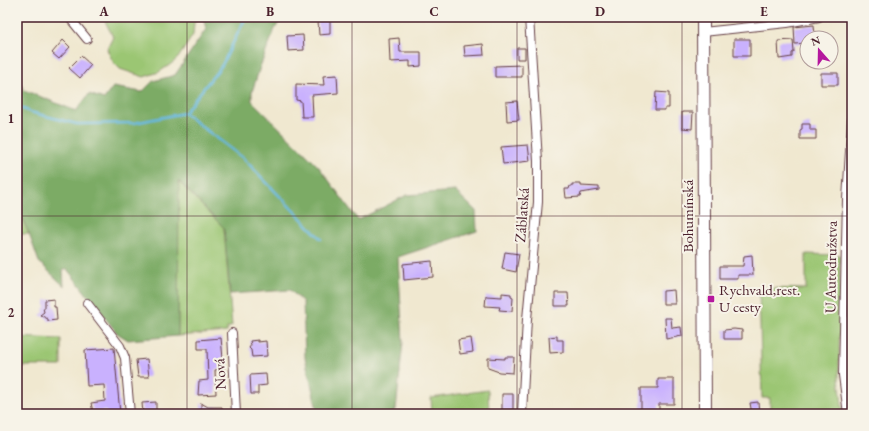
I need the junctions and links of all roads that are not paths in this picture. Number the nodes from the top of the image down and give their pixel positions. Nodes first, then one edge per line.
1 (69, 17) edge
2 (529, 17) edge
3 (703, 17) edge
4 (818, 17) edge
5 (703, 32) junction
6 (87, 40) dead end
7 (852, 120) edge
8 (851, 163) edge
9 (87, 303) dead end
10 (232, 333) dead end
11 (130, 414) edge
12 (236, 414) edge
13 (522, 414) edge
14 (705, 414) edge
15 (848, 414) edge

1 - 6 street
2 - 13 street, Záblatská
3 - 5 main road, Bohumínská
4 - 5 street
5 - 14 main road, Bohumínská
7 - 8 street, U Autodružstva
8 - 15 street, U Autodružstva
9 - 11 street
10 - 12 street, Nová

